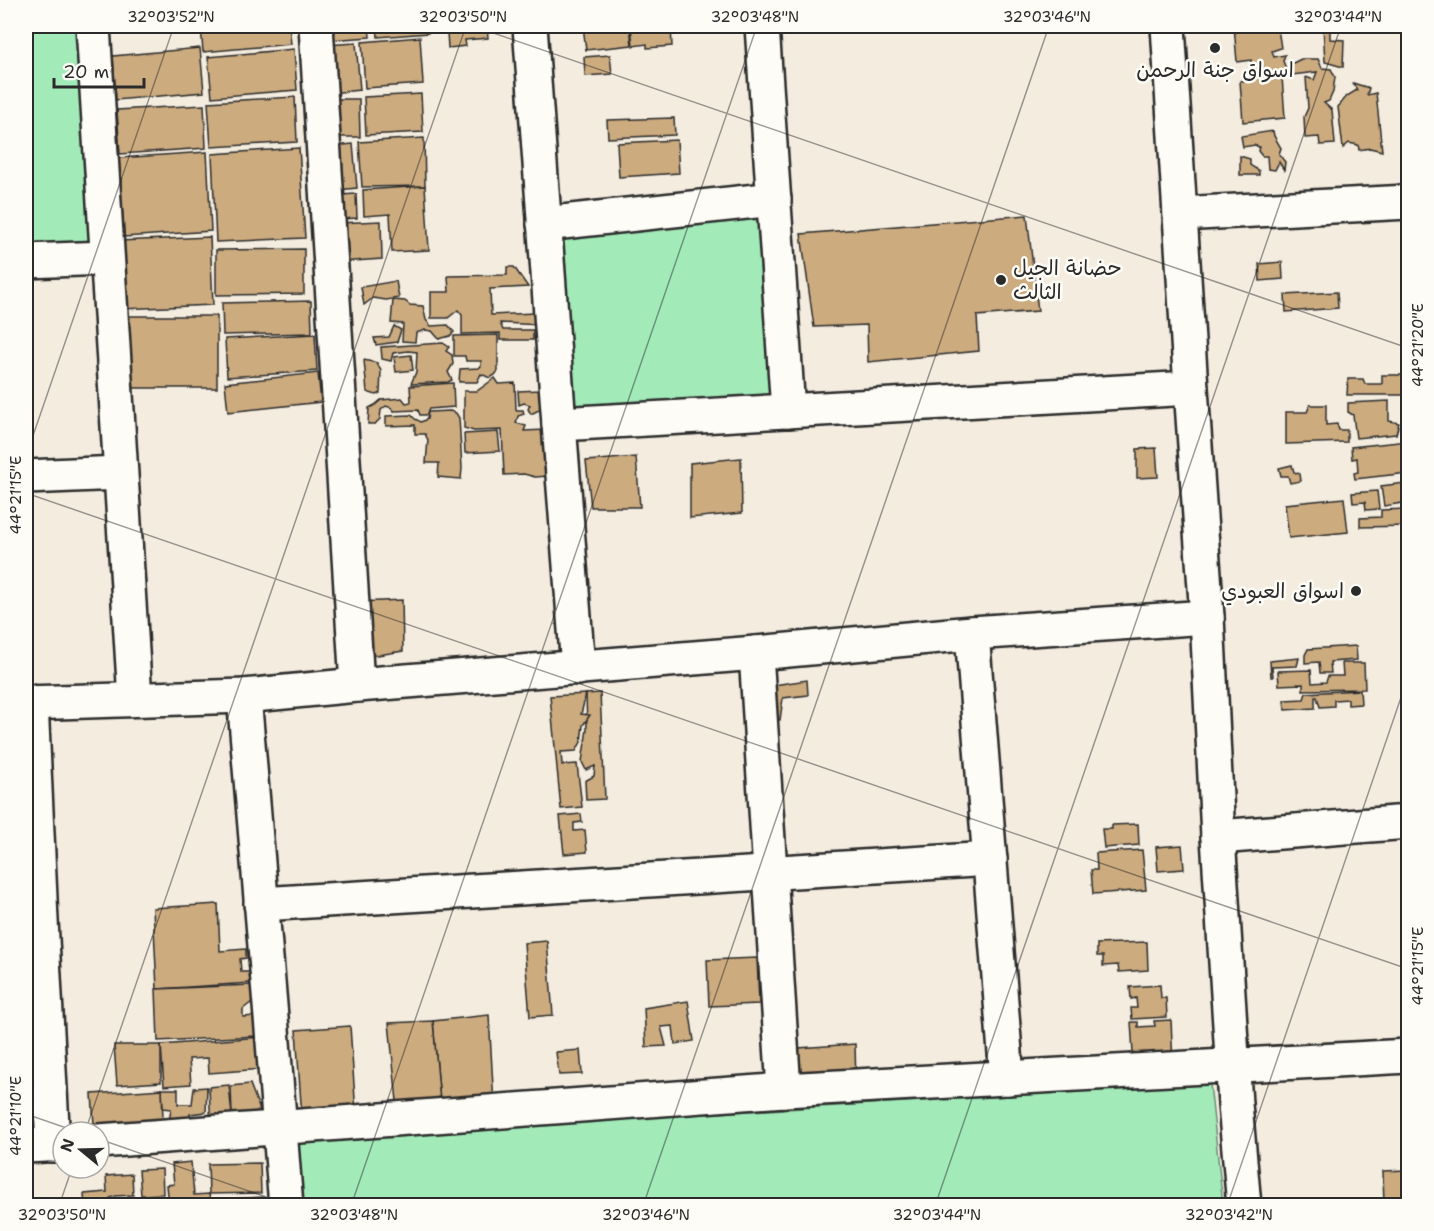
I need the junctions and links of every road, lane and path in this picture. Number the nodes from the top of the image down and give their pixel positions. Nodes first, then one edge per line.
1 (93, 26) edge
2 (316, 26) edge
3 (530, 26) edge
4 (762, 26) edge
5 (1168, 26) edge
6 (774, 199) junction
7 (1408, 202) edge
8 (1180, 214) junction
9 (544, 224) junction
10 (107, 258) junction
11 (26, 261) edge
12 (1191, 388) junction
13 (788, 411) junction
14 (559, 424) junction
15 (120, 473) junction
16 (26, 477) edge
17 (1207, 617) junction
18 (972, 633) junction
19 (756, 653) junction
20 (578, 668) junction
21 (357, 685) junction
22 (244, 696) junction
23 (135, 699) junction
24 (28, 703) edge
25 (1408, 822) edge
26 (1218, 837) junction
27 (990, 859) junction
28 (771, 872) junction
29 (261, 904) junction
30 (33, 920) edge
31 (1408, 1056) edge
32 (1233, 1066) junction
33 (1007, 1078) junction
34 (784, 1090) junction
35 (279, 1127) junction
36 (111, 1140) edge
37 (47, 1145) edge
38 (286, 1206) edge
39 (1244, 1206) edge

1 - 10 street
2 - 21 street
3 - 9 street
4 - 6 street
5 - 8 street
6 - 9 street
6 - 13 street
7 - 8 street
8 - 12 street
9 - 14 street
10 - 11 street
10 - 15 street
12 - 13 street
12 - 17 street
13 - 14 street
14 - 20 street
15 - 16 street
15 - 23 street
17 - 18 street
17 - 26 street
18 - 19 street
18 - 27 street
19 - 20 street
19 - 28 street
20 - 21 street
21 - 22 street
22 - 23 street
22 - 29 street
23 - 24 street
24 - 30 street
25 - 26 street
26 - 32 street
27 - 28 street
27 - 33 street
28 - 29 street
28 - 34 street
29 - 35 street
30 - 37 street
31 - 32 street
32 - 33 street
32 - 39 street
33 - 34 street
34 - 35 street
35 - 36 street
35 - 38 street

